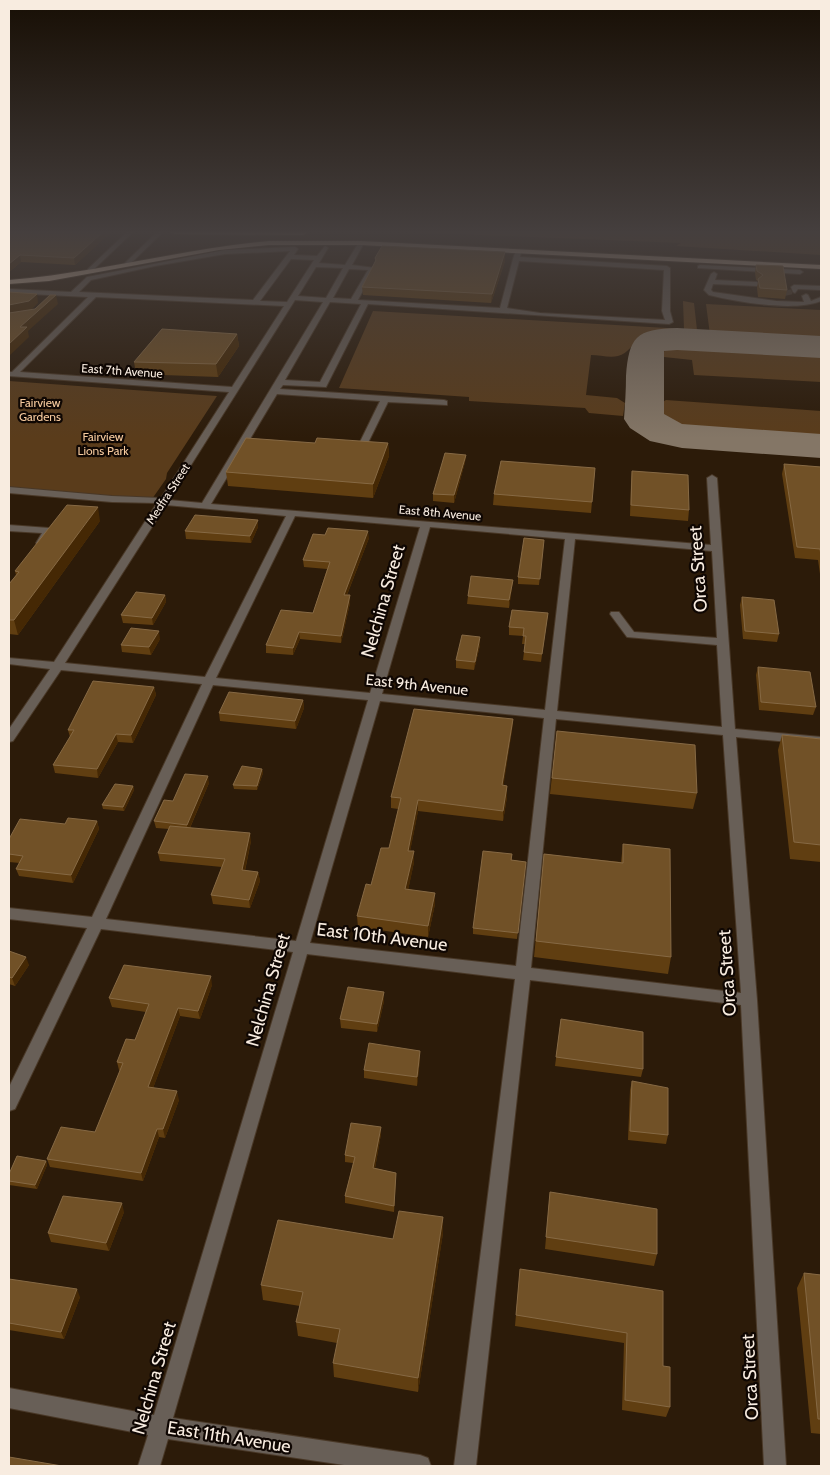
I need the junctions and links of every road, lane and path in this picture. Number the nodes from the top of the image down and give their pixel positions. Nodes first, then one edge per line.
1 (328, 300) edge
2 (47, 301) edge
3 (88, 301) edge
4 (219, 301) edge
5 (291, 301) junction
6 (297, 301) edge
7 (350, 301) edge
8 (354, 301) joint
9 (506, 301) edge
10 (666, 301) edge
11 (754, 301) edge
12 (796, 301) tunnel mouth
13 (806, 301) edge
14 (816, 301) edge
15 (366, 302) junction
16 (45, 303) edge
17 (255, 303) joint
18 (795, 304) junction
19 (808, 304) junction
20 (504, 310) junction
21 (11, 375) edge
22 (280, 382) junction
23 (234, 390) junction
24 (275, 391) junction
25 (385, 399) junction
26 (444, 404) dead end
27 (343, 448) edge
28 (712, 478) dead end
29 (9, 490) edge
30 (162, 502) junction
31 (205, 506) junction
32 (292, 513) junction
33 (426, 524) junction
34 (9, 528) edge
35 (570, 536) junction
36 (716, 548) junction
37 (32, 555) edge
38 (615, 614) dead end
39 (723, 642) junction
40 (9, 662) edge
41 (57, 666) junction
42 (210, 681) junction
43 (375, 697) junction
44 (551, 715) junction
45 (729, 732) junction
46 (9, 738) edge
47 (821, 741) edge
48 (9, 913) edge
49 (97, 922) junction
50 (302, 946) junction
51 (524, 973) junction
52 (750, 1000) junction
53 (9, 1104) edge
54 (9, 1398) edge
55 (161, 1427) junction
56 (149, 1466) edge
57 (420, 1466) edge
58 (465, 1466) edge
59 (775, 1466) edge

1 - 22 street
2 - 16 street
3 - 21 street
4 - 17 street
5 - 6 street
5 - 17 street
5 - 23 street, Medfra Street
7 - 8 street
8 - 15 street
9 - 20 street
10 - 20 street
11 - 18 street
12 - 18 street
13 - 19 street
14 - 19 street
15 - 20 street
15 - 22 street
18 - 19 street
21 - 23 street, East 7th Avenue
22 - 24 street
23 - 30 street, Medfra Street
24 - 25 street
24 - 31 street
25 - 26 street
25 - 27 street
28 - 36 street, Orca Street
29 - 30 street, East 8th Avenue
30 - 31 street, East 8th Avenue
30 - 41 street, Medfra Street
31 - 32 street, East 8th Avenue
32 - 33 street, East 8th Avenue
32 - 42 street
33 - 35 street, East 8th Avenue
33 - 43 street, Nelchina Street
34 - 37 street
35 - 36 street, East 8th Avenue
35 - 44 street
36 - 39 street, Orca Street
38 - 39 street
39 - 45 street, Orca Street
40 - 41 street, East 9th Avenue
41 - 42 street, East 9th Avenue
41 - 46 street, Medfra Street
42 - 43 street, East 9th Avenue
42 - 49 street
43 - 44 street, East 9th Avenue
43 - 50 street, Nelchina Street
44 - 45 street, East 9th Avenue
44 - 51 street
45 - 47 street, East 9th Avenue
45 - 52 street, Orca Street
48 - 49 street, East 10th Avenue
49 - 50 street, East 10th Avenue
49 - 53 street
50 - 51 street, East 10th Avenue
50 - 55 street, Nelchina Street
51 - 52 street, East 10th Avenue
51 - 58 street
52 - 59 street, Orca Street
54 - 55 street, East 11th Avenue
55 - 56 street, Nelchina Street
55 - 57 street, East 11th Avenue

